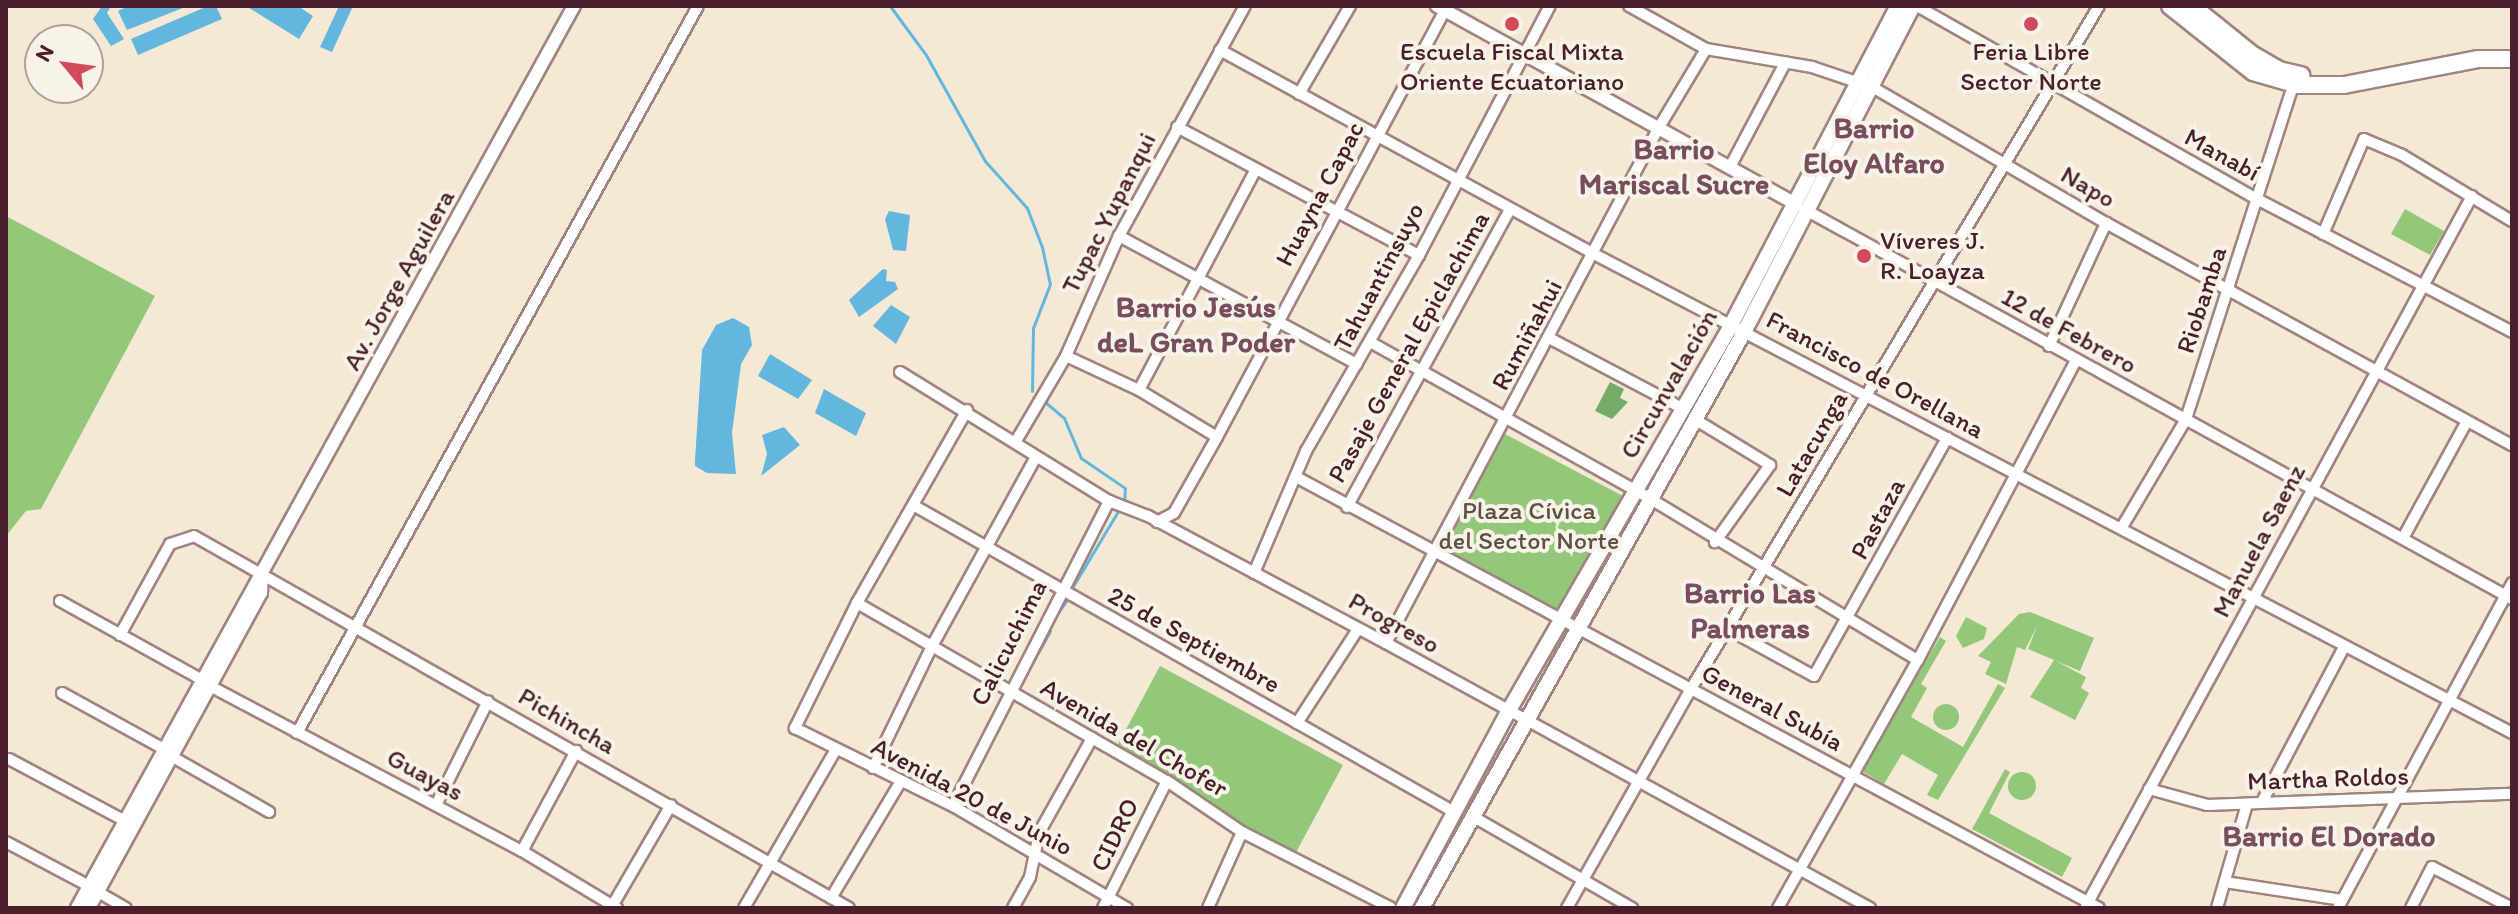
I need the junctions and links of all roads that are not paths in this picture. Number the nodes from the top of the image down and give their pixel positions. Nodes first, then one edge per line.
1 (574, 6) edge
2 (698, 6) edge
3 (1245, 6) edge
4 (1350, 6) edge
5 (1550, 6) edge
6 (1629, 6) edge
7 (1898, 6) edge
8 (1915, 6) edge
9 (2099, 6) edge
10 (2170, 6) edge
11 (2192, 6) edge
12 (1443, 7) edge
13 (2512, 48) edge
14 (1706, 49) junction
15 (1220, 50) junction
16 (1524, 54) junction
17 (2512, 59) edge
18 (1785, 63) junction
19 (2295, 79) junction
20 (2049, 84) junction
21 (1858, 85) junction
22 (1874, 88) junction
23 (1299, 94) junction
24 (1177, 127) junction
25 (1658, 129) junction
26 (1375, 137) junction
27 (2004, 163) junction
28 (1730, 167) junction
29 (1256, 169) junction
30 (1456, 177) junction
31 (2472, 196) junction
32 (2257, 199) junction
33 (1796, 204) junction
34 (1510, 209) junction
35 (1335, 210) junction
36 (1809, 212) junction
37 (2512, 221) edge
38 (2106, 223) junction
39 (2323, 234) junction
40 (1119, 236) junction
41 (1594, 254) junction
42 (1419, 255) junction
43 (1198, 278) junction
44 (1935, 283) junction
45 (2423, 283) junction
46 (2230, 291) junction
47 (1278, 320) junction
48 (1738, 328) junction
49 (2512, 332) edge
50 (1551, 339) junction
51 (1370, 342) junction
52 (2049, 346) junction
53 (1066, 356) junction
54 (2076, 360) junction
55 (1357, 364) junction
56 (2377, 371) junction
57 (900, 372) dead end
58 (1423, 372) junction
59 (1139, 390) junction
60 (1865, 396) junction
61 (1684, 409) junction
62 (967, 410) junction
63 (2186, 419) junction
64 (1507, 420) junction
65 (1696, 420) junction
66 (2467, 421) junction
67 (1217, 437) junction
68 (1947, 438) junction
69 (1016, 441) junction
70 (2512, 445) edge
71 (1036, 457) junction
72 (2017, 472) junction
73 (1298, 478) junction
74 (2312, 489) junction
75 (1642, 494) junction
76 (1109, 501) junction
77 (913, 505) junction
78 (1347, 507) junction
79 (1174, 513) junction
80 (1157, 522) junction
81 (2122, 527) junction
82 (1181, 535) junction
83 (2403, 538) junction
84 (1715, 542) junction
85 (984, 550) junction
86 (1435, 553) junction
87 (1763, 570) junction
88 (1254, 573) junction
89 (262, 575) junction
90 (2512, 583) edge
91 (1060, 589) junction
92 (2508, 597) edge
93 (60, 601) dead end
94 (2252, 601) junction
95 (857, 603) junction
96 (1559, 621) junction
97 (1849, 621) junction
98 (357, 627) junction
99 (1358, 629) junction
100 (1574, 629) junction
101 (1728, 629) junction
102 (120, 635) junction
103 (1386, 643) junction
104 (932, 646) junction
105 (2344, 647) junction
106 (1918, 660) junction
107 (206, 683) junction
108 (1691, 689) junction
109 (1009, 691) junction
110 (62, 693) dead end
111 (2447, 698) junction
112 (488, 701) junction
113 (1508, 712) junction
114 (1524, 721) junction
115 (1297, 723) junction
116 (297, 733) junction
117 (2512, 733) edge
118 (1092, 738) junction
119 (576, 751) junction
120 (835, 751) junction
121 (167, 753) junction
122 (9, 759) dead end
123 (873, 768) junction
124 (1851, 775) junction
125 (901, 781) junction
126 (1167, 781) junction
127 (1640, 782) junction
128 (2149, 789) junction
129 (2512, 794) edge
130 (2397, 797) junction
131 (2262, 802) junction
132 (2247, 804) junction
133 (436, 805) junction
134 (671, 805) junction
135 (953, 806) junction
136 (269, 812) dead end
137 (1454, 812) junction
138 (1472, 816) junction
139 (125, 821) junction
140 (1242, 832) junction
141 (6, 842) edge
142 (522, 851) junction
143 (1038, 855) junction
144 (770, 861) junction
145 (1800, 868) junction
146 (1581, 881) junction
147 (2225, 882) junction
148 (94, 889) junction
149 (831, 898) junction
150 (1106, 903) edge
151 (2340, 904) edge
152 (2087, 905) edge
153 (614, 907) edge
154 (77, 908) edge
155 (89, 908) edge
156 (126, 908) edge
157 (744, 908) edge
158 (849, 908) edge
159 (1013, 908) edge
160 (1127, 908) edge
161 (1208, 908) edge
162 (1391, 908) edge
163 (1403, 908) edge
164 (1422, 908) edge
165 (1567, 908) edge
166 (1632, 908) edge
167 (1778, 908) edge
168 (1870, 908) edge
169 (2099, 908) edge
170 (2217, 908) edge
171 (2411, 908) edge
172 (2512, 908) edge

1 - 89 street, Av. Jorge Aguilera
2 - 98 street
3 - 15 street, Tupac Yupanqui
4 - 23 street
5 - 16 street, Tahuantinsuyo
6 - 14 street, Napo
7 - 21 main road, Circunvalación
8 - 20 street, Manabí
8 - 22 main road, Circunvalación
9 - 20 street, Latacunga
10 - 19 main road
11 - 19 main road
12 - 16 street, 12 de Febrero
12 - 26 street, Huayna Capac
13 - 19 main road
14 - 18 street, Napo
14 - 25 street, Rumiñahui
15 - 23 street, Francisco de Orellana
15 - 24 street, Tupac Yupanqui
16 - 25 street, 12 de Febrero
16 - 30 street, Tahuantinsuyo
17 - 19 main road
18 - 21 street, Napo
18 - 28 street
19 - 32 street, Riobamba
20 - 27 street, Latacunga
20 - 32 street, Manabí
21 - 22 street, Napo
21 - 33 main road, Circunvalación
22 - 27 street, Napo
22 - 36 main road, Circunvalación
23 - 26 street, Francisco de Orellana
24 - 29 street
24 - 40 street, Tupac Yupanqui
25 - 28 street, 12 de Febrero
25 - 41 street, Rumiñahui
26 - 30 street, Francisco de Orellana
26 - 35 street, Huayna Capac
27 - 38 street, Napo
27 - 44 street, Latacunga
28 - 33 street, 12 de Febrero
29 - 35 street
29 - 43 street
30 - 34 street, Francisco de Orellana
30 - 42 street, Tahuantinsuyo
31 - 37 street
31 - 39 street
31 - 45 street, Manuela Saenz
32 - 39 street, Manabí
32 - 46 street, Riobamba
33 - 36 street, 12 de Febrero
33 - 48 main road, Circunvalación
34 - 41 street, Francisco de Orellana
34 - 58 street, Pasaje General Epiclachima
35 - 42 street
35 - 47 street, Huayna Capac
36 - 44 street, 12 de Febrero
36 - 48 main road, Circunvalación
38 - 46 street, Napo
38 - 52 street
39 - 45 street, Manabí
40 - 43 street
40 - 53 street, Tupac Yupanqui
41 - 48 street, Francisco de Orellana
41 - 50 street, Rumiñahui
42 - 51 street, Tahuantinsuyo
43 - 47 street
43 - 59 street
44 - 52 street, 12 de Febrero
44 - 60 street, Latacunga
45 - 49 street, Manabí
45 - 56 street, Manuela Saenz
46 - 56 street, Napo
46 - 63 street, Riobamba
47 - 55 street
47 - 67 street, Huayna Capac
48 - 60 street, Francisco de Orellana
48 - 61 main road, Circunvalación
48 - 65 main road, Circunvalación
50 - 61 street
50 - 64 street, Rumiñahui
51 - 55 street, Tahuantinsuyo
51 - 58 street
52 - 54 street, 12 de Febrero
53 - 59 street
53 - 69 street, Tupac Yupanqui
54 - 63 street, 12 de Febrero
54 - 72 street
55 - 73 street, Tahuantinsuyo
56 - 66 street, Napo
56 - 74 street, Manuela Saenz
57 - 62 street, Progreso
58 - 64 street
58 - 78 street, Pasaje General Epiclachima
59 - 67 street
60 - 68 street, Francisco de Orellana
60 - 87 street, Latacunga
61 - 75 main road, Circunvalación
62 - 69 street, Progreso
62 - 77 street
63 - 74 street, 12 de Febrero
63 - 81 street, Riobamba
64 - 75 street
64 - 86 street, Rumiñahui
65 - 75 main road, Circunvalación
65 - 84 street
66 - 70 street, Napo
66 - 83 street
67 - 79 street, Huayna Capac
68 - 72 street, Francisco de Orellana
68 - 97 street, Pastaza
69 - 71 street, Progreso
71 - 76 street, Progreso
71 - 85 street
72 - 81 street, Francisco de Orellana
72 - 106 street
73 - 78 street, General Subía
73 - 88 street, Tahuantinsuyo
74 - 83 street, 12 de Febrero
74 - 94 street, Manuela Saenz
75 - 84 street
75 - 96 main road, Circunvalación
75 - 100 main road, Circunvalación
76 - 80 street, Progreso
76 - 91 street, Calicuchima
77 - 85 street, 25 de Septiembre
77 - 95 street
78 - 86 street, General Subía
79 - 80 street
79 - 82 street
80 - 82 street, Progreso
81 - 94 street, Francisco de Orellana
82 - 88 street, Progreso
83 - 92 street, 12 de Febrero
84 - 87 street
85 - 91 street, 25 de Septiembre
85 - 104 street
86 - 96 street, General Subía
86 - 103 street, Rumiñahui
87 - 97 street
87 - 101 street, Latacunga
88 - 99 street, Progreso
89 - 98 street, Pichincha
89 - 102 street, Pichincha
89 - 107 street, Av. Jorge Aguilera
90 - 92 street
91 - 109 street, Calicuchima
91 - 115 street, 25 de Septiembre
92 - 111 street
93 - 102 street, Guayas
94 - 105 street, Francisco de Orellana
94 - 128 street, Manuela Saenz
95 - 104 street, Avenida del Chofer
95 - 120 street, Avenida 20 de Junio
96 - 100 street, General Subía
96 - 113 main road, Circunvalación
97 - 101 street, Pastaza
97 - 106 street
98 - 112 street, Pichincha
98 - 116 street
99 - 103 street, Progreso
99 - 115 street
100 - 108 street, General Subía
100 - 114 main road, Circunvalación
101 - 108 street, Latacunga
102 - 107 street, Guayas
103 - 113 street, Progreso
104 - 109 street, Avenida del Chofer
104 - 123 street
105 - 111 street, Francisco de Orellana
105 - 131 street
106 - 124 street
107 - 116 street, Guayas
107 - 121 street, Av. Jorge Aguilera
108 - 124 street, General Subía
108 - 127 street, Latacunga
109 - 118 street, Avenida del Chofer
109 - 135 street, Calicuchima
110 - 121 street
111 - 117 street, Francisco de Orellana
111 - 130 street
112 - 119 street, Pichincha
112 - 133 street
113 - 114 street, Progreso
113 - 137 main road, Circunvalación
114 - 127 street, Progreso
114 - 138 main road, Circunvalación
115 - 137 street, 25 de Septiembre
116 - 133 street, Guayas
118 - 126 street, Avenida del Chofer
118 - 143 street
119 - 134 street, Pichincha
119 - 142 street
120 - 123 street, Avenida 20 de Junio
120 - 144 street
121 - 136 street
121 - 139 street, Av. Jorge Aguilera
121 - 148 street, Av. Jorge Aguilera
122 - 139 street
123 - 125 street, Avenida 20 de Junio
124 - 145 street
124 - 152 street, General Subía
125 - 135 street, Avenida 20 de Junio
125 - 149 street
126 - 140 street, Avenida del Chofer
126 - 150 street, CIDRO
127 - 145 street, Progreso
127 - 146 street, Latacunga
128 - 132 street, Martha Roldos
128 - 152 street, Manuela Saenz
129 - 130 street, Martha Roldos
130 - 131 street, Martha Roldos
130 - 151 street
131 - 132 street, Martha Roldos
132 - 147 street
133 - 142 street, Guayas
134 - 144 street, Pichincha
134 - 153 street
135 - 143 street, Avenida 20 de Junio
137 - 163 main road, Circunvalación
138 - 146 street
138 - 164 main road, Circunvalación
139 - 148 street, Av. Jorge Aguilera
140 - 161 street
140 - 162 street, Avenida del Chofer
141 - 148 street
142 - 153 street, Guayas
143 - 150 street, Avenida 20 de Junio
143 - 159 street
144 - 149 street, Pichincha
144 - 157 street
145 - 167 street
145 - 168 street, Progreso
146 - 165 street, Latacunga
146 - 166 street
147 - 151 street
147 - 170 street
148 - 154 street, Av. Jorge Aguilera
148 - 155 street, Av. Jorge Aguilera
148 - 156 street
149 - 158 street, Pichincha
150 - 160 street, Avenida 20 de Junio
152 - 169 street, General Subía
171 - 172 street

